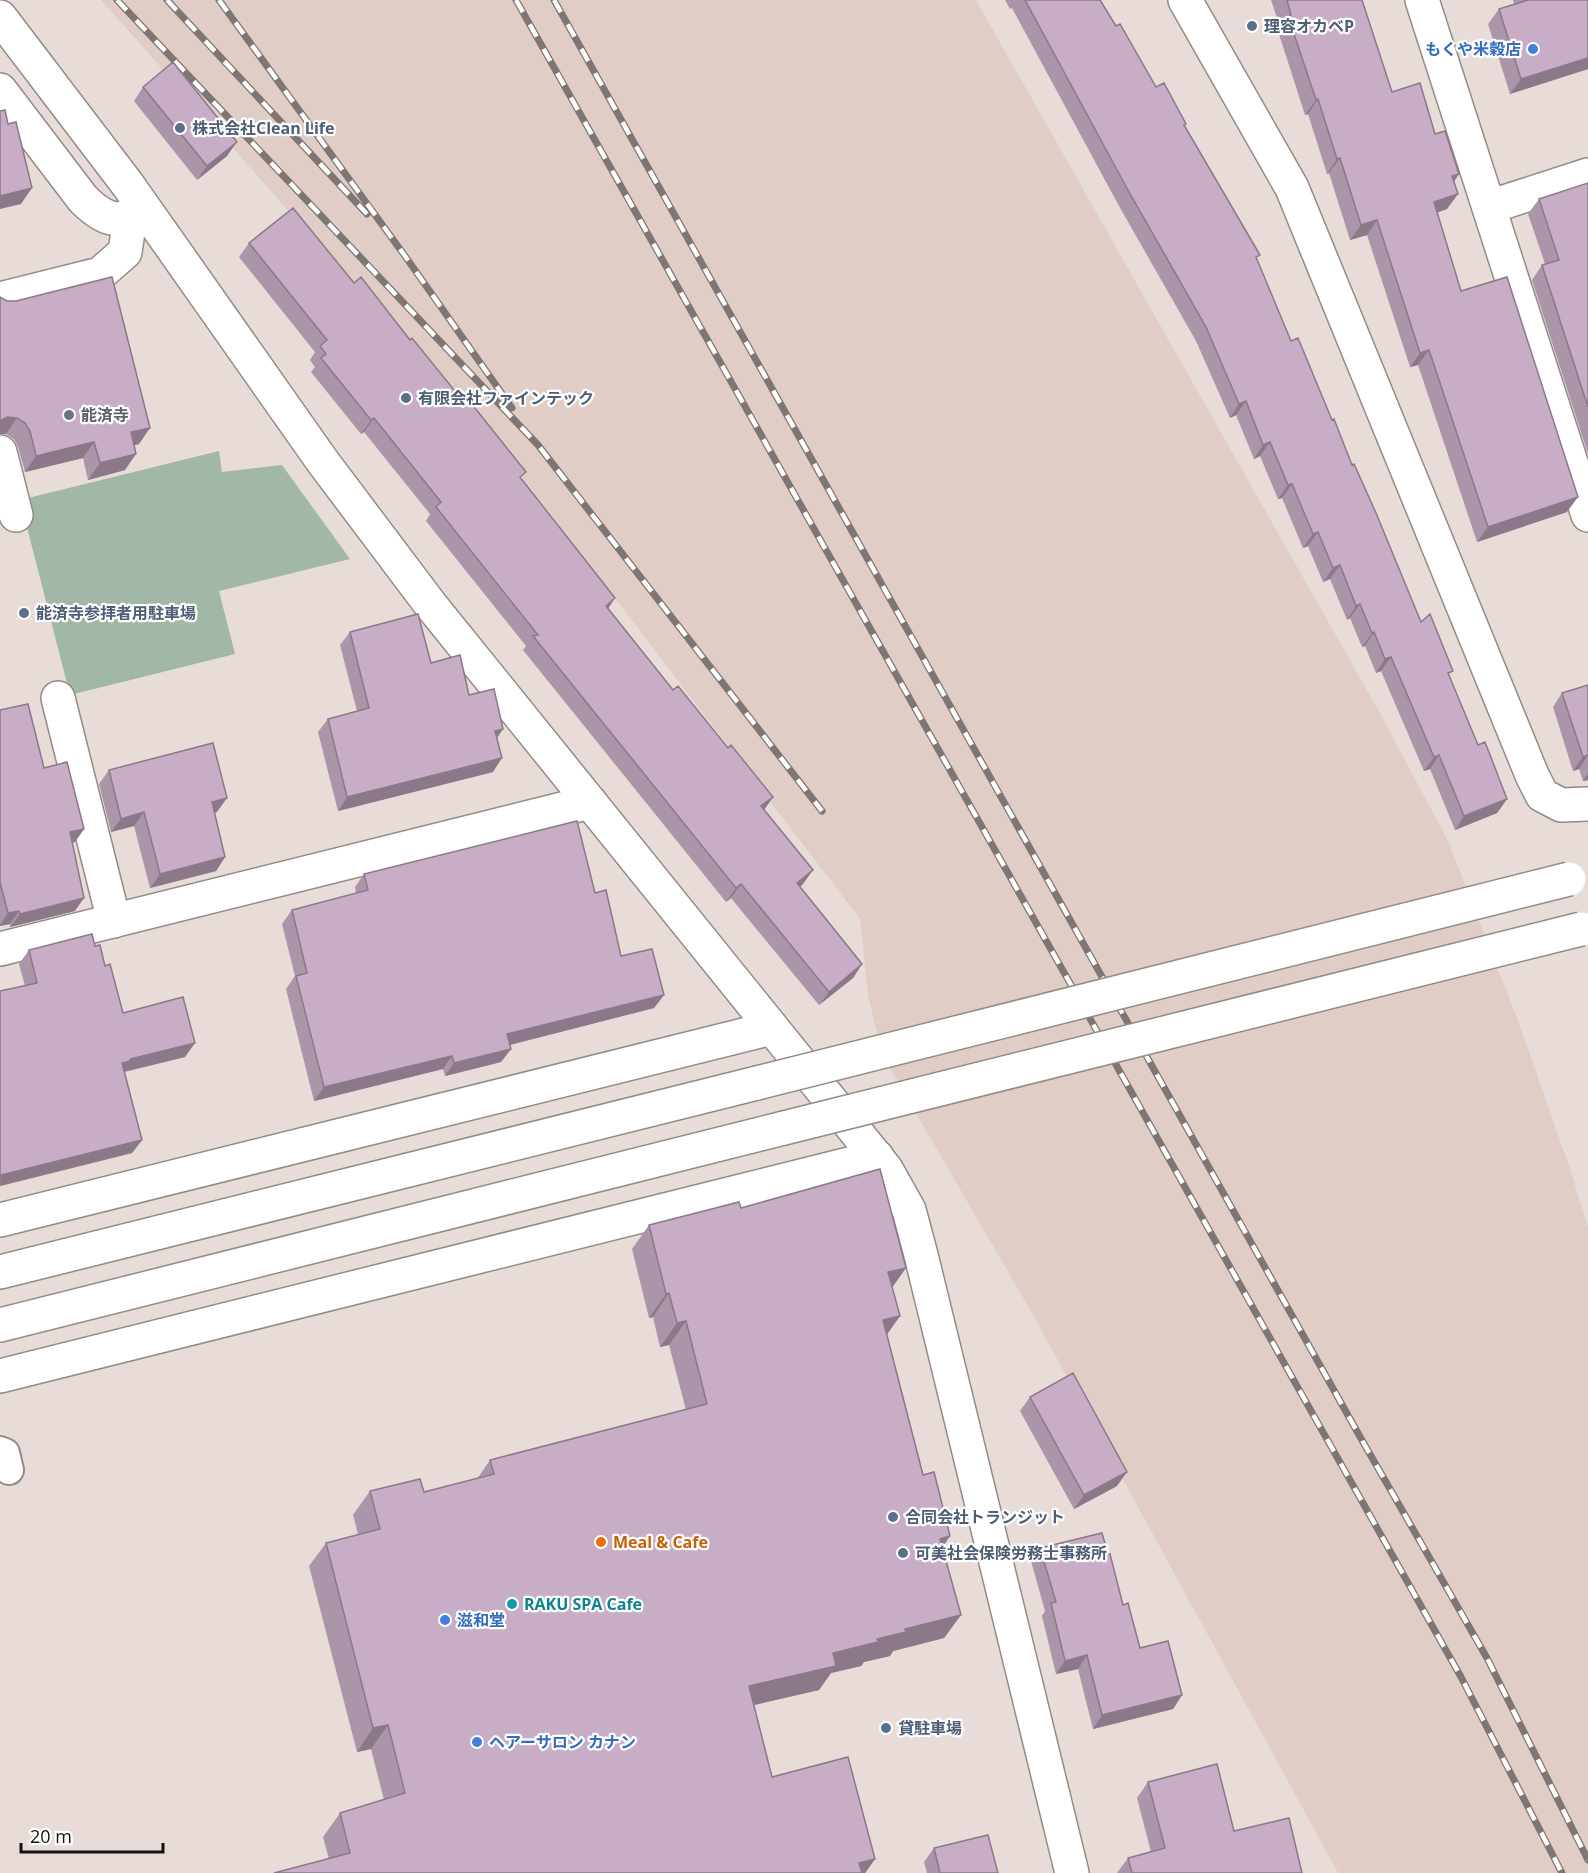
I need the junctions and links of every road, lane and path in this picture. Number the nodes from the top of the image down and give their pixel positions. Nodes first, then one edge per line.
1 (1185, 0) edge
2 (1422, 0) edge
3 (0, 16) edge
4 (0, 90) edge
5 (1588, 175) edge
6 (1489, 207) junction
7 (137, 213) junction
8 (0, 299) edge
9 (0, 452) edge
10 (1586, 505) edge
11 (16, 515) dead end
12 (58, 698) dead end
13 (590, 802) junction
14 (1588, 804) edge
15 (1588, 874) edge
16 (114, 921) junction
17 (1588, 927) edge
18 (0, 949) edge
19 (772, 1028) junction
20 (877, 1157) junction
21 (0, 1220) edge
22 (0, 1272) edge
23 (0, 1325) edge
24 (0, 1376) edge
25 (1072, 1873) edge

1 - 14 street
2 - 6 street
3 - 7 street
4 - 7 street
5 - 6 street
6 - 10 street
7 - 8 street
7 - 13 street
9 - 11 street
12 - 16 street
13 - 16 street
13 - 19 street
15 - 22 street, bridge
16 - 18 street
17 - 23 street, bridge
19 - 20 street
19 - 21 street
20 - 24 street
20 - 25 street

